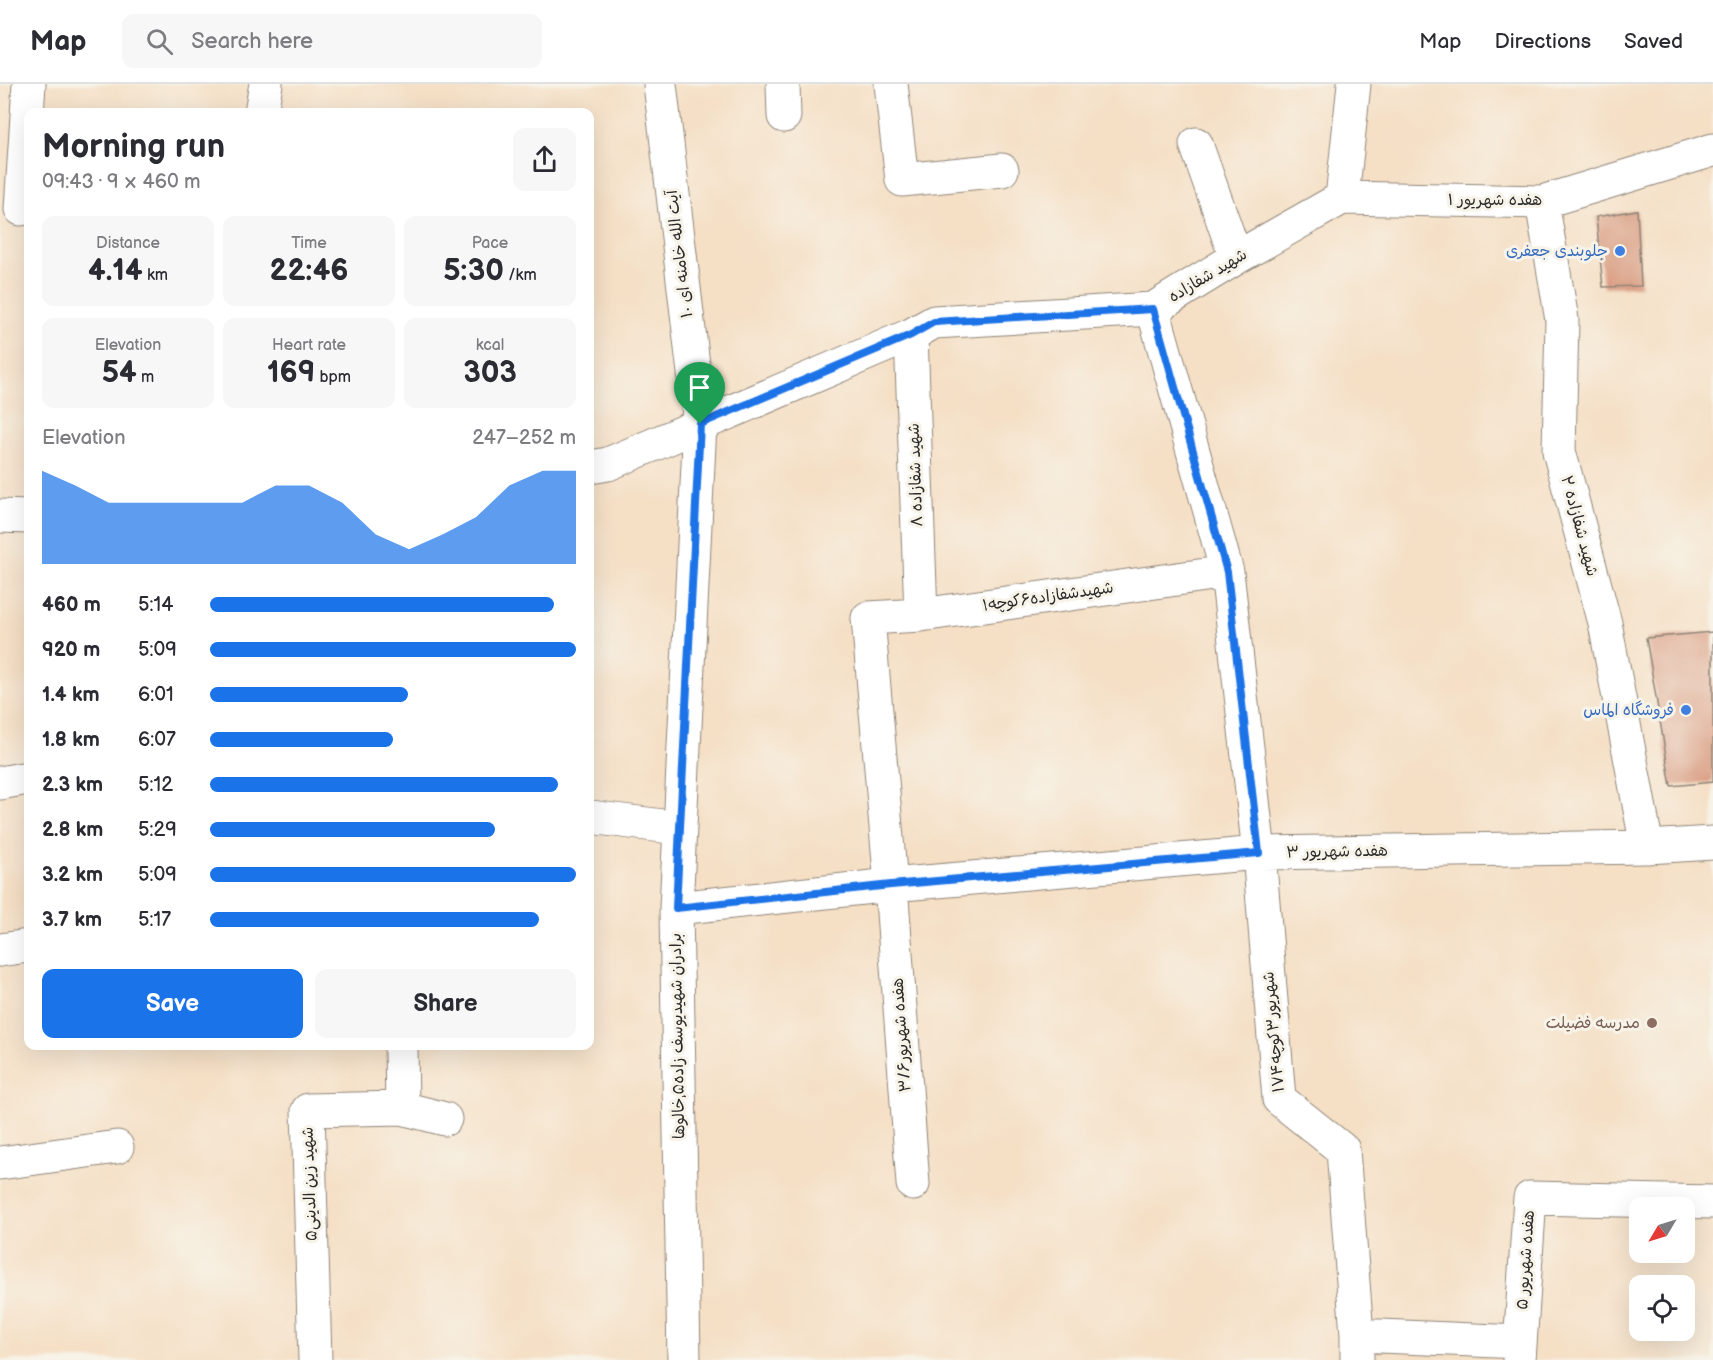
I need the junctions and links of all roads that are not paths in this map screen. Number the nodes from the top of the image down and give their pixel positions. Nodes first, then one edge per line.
1 (29, 84) edge
2 (266, 84) edge
3 (660, 84) edge
4 (783, 84) edge
5 (891, 84) edge
6 (1354, 84) edge
7 (27, 108) edge
8 (262, 108) edge
9 (784, 116) dead end
10 (24, 132) edge
11 (1196, 144) dead end
12 (1713, 150) edge
13 (1002, 170) dead end
14 (1342, 198) junction
15 (1542, 202) junction
16 (16, 210) edge
17 (1236, 258) junction
18 (1153, 309) junction
19 (911, 335) junction
20 (700, 424) junction
21 (594, 466) edge
22 (0, 516) edge
23 (24, 517) edge
24 (1227, 572) junction
25 (921, 615) junction
26 (868, 618) joint
27 (24, 779) edge
28 (0, 783) edge
29 (594, 817) edge
30 (679, 828) junction
31 (1713, 843) edge
32 (1647, 847) junction
33 (1259, 853) junction
34 (891, 885) junction
35 (676, 908) junction
36 (24, 947) edge
37 (0, 950) edge
38 (401, 1050) edge
39 (402, 1108) junction
40 (445, 1119) dead end
41 (117, 1147) dead end
42 (0, 1163) edge
43 (913, 1184) dead end
44 (1713, 1202) edge
45 (1357, 1347) edge
46 (1520, 1351) edge
47 (315, 1360) edge
48 (684, 1360) edge

1 - 7 street
2 - 8 street
3 - 20 street, آیت الله خامنه ای ۱۰
4 - 9 street
5 - 13 street
6 - 14 street
10 - 16 street
11 - 17 street
12 - 15 street, هفده شهریور ۱
14 - 15 street, هفده شهریور ۱
14 - 17 street, شهید شفازاده
15 - 32 street, شهید شفازاده ۲
17 - 18 street, شهید شفازاده
18 - 19 street, شهید شفازاده
18 - 24 street, ۱۷شهریور۳کوچه۴
19 - 20 street, شهید شفازاده
19 - 25 street, شهید شفازاده ۸
20 - 21 street, شهید شفازاده
20 - 30 street, برادران شهیدیوسف زاده۵,خالوها
22 - 23 street
24 - 25 street, شهیدشفازاده۶کوچه۱
24 - 33 street, ۱۷شهریور۳کوچه۴
25 - 26 street, شهیدشفازاده۶کوچه۱
26 - 34 street, هفده شهریور۳/۶
27 - 28 street
29 - 30 street
30 - 35 street, برادران شهیدیوسف زاده۵,خالوها
31 - 32 street, هفده شهریور ۳
32 - 33 street, هفده شهریور ۳
33 - 34 street, هفده شهریور ۳
33 - 45 street, ۱۷شهریور۳کوچه۴
34 - 35 street, هفده شهریور ۳
34 - 43 street, هفده شهریور۳/۶
35 - 48 street, برادران شهیدیوسف زاده۵,خالوها
36 - 37 street
38 - 39 street
39 - 40 street, شهید زین الدینی۵
39 - 47 street, شهید زین الدینی۵
41 - 42 street
44 - 46 street, هفده شهریور ۵
45 - 46 street

